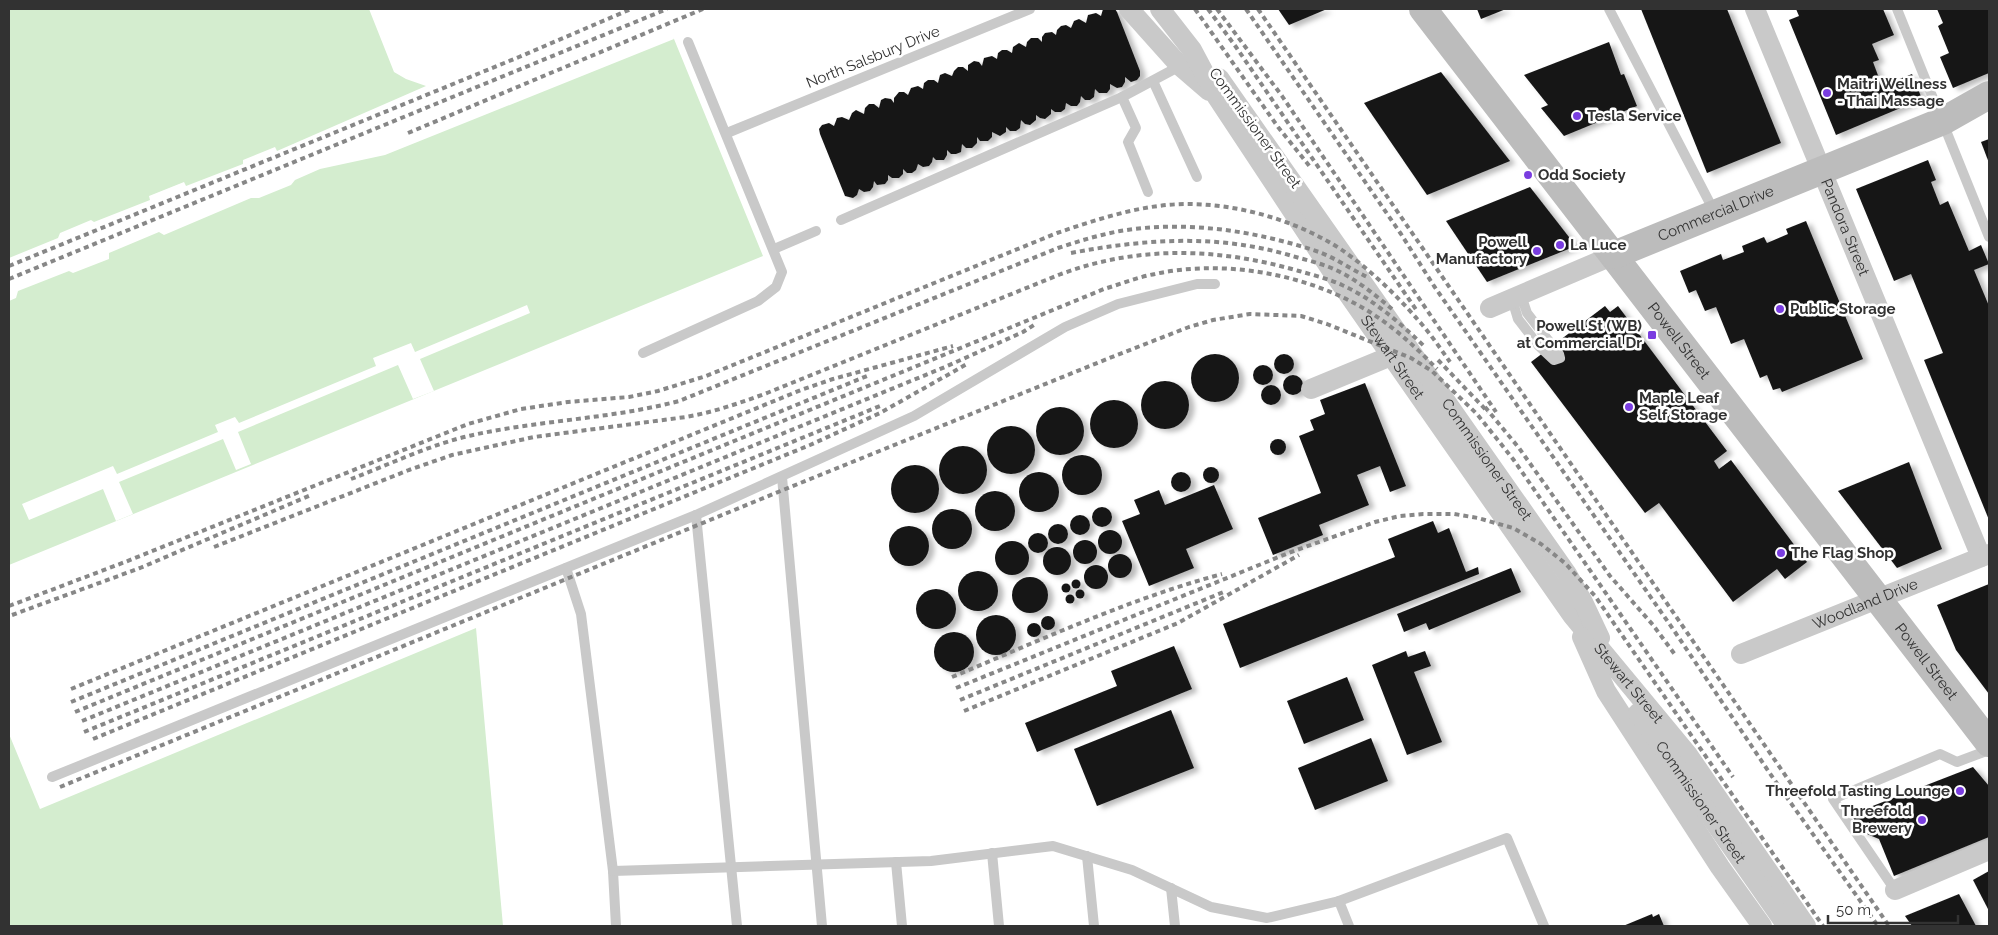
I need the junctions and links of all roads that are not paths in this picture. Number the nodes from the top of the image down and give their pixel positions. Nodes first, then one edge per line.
1 (1030, 9) edge
2 (1129, 9) edge
3 (1161, 9) edge
4 (1423, 9) edge
5 (1609, 9) edge
6 (1755, 9) edge
7 (1897, 9) edge
8 (688, 42) dead end
9 (1180, 66) junction
10 (1152, 81) junction
11 (1989, 95) edge
12 (1122, 97) junction
13 (1217, 97) junction
14 (1989, 111) edge
15 (1943, 121) junction
16 (727, 133) junction
17 (1821, 171) junction
18 (1197, 177) dead end
19 (1148, 192) dead end
20 (1715, 214) junction
21 (841, 220) dead end
22 (816, 232) dead end
23 (1989, 237) edge
24 (774, 249) junction
25 (1614, 256) junction
26 (1215, 284) dead end
27 (1517, 297) junction
28 (1490, 308) dead end
29 (643, 353) dead end
30 (1391, 356) junction
31 (1311, 389) dead end
32 (782, 477) junction
33 (696, 515) junction
34 (1985, 555) edge
35 (566, 568) junction
36 (1878, 599) junction
37 (1572, 615) junction
38 (1741, 654) dead end
39 (1989, 743) edge
40 (1989, 750) edge
41 (52, 777) dead end
42 (1989, 850) edge
43 (992, 853) junction
44 (1087, 856) junction
45 (896, 862) junction
46 (816, 864) junction
47 (731, 867) junction
48 (613, 871) junction
49 (1172, 888) junction
50 (1895, 890) joint
51 (1339, 901) junction
52 (616, 926) edge
53 (737, 926) edge
54 (822, 926) edge
55 (902, 926) edge
56 (998, 926) edge
57 (1094, 926) edge
58 (1175, 926) edge
59 (1349, 926) edge
60 (1544, 926) edge
61 (1762, 926) edge
62 (1786, 926) edge
63 (1806, 926) edge

1 - 16 lane, North Salsbury Drive
2 - 9 street, Stewart Street
3 - 13 street, Stewart Street
3 - 62 street, Commissioner Street
4 - 25 main road, Powell Street
5 - 20 lane
6 - 17 street, Pandora Street
7 - 15 lane
8 - 16 lane
9 - 10 lane
9 - 13 street, Stewart Street
10 - 12 lane
10 - 18 lane
11 - 15 main road, Commercial Drive
12 - 19 lane
12 - 21 lane
13 - 30 street, Stewart Street
14 - 15 main road, Commercial Drive
15 - 17 main road, Commercial Drive
15 - 23 lane
16 - 24 lane
17 - 20 main road, Commercial Drive
17 - 34 street, Pandora Street
20 - 25 main road, Commercial Drive
22 - 24 lane
24 - 29 lane
25 - 27 street, Commercial Drive
25 - 36 main road, Powell Street
26 - 32 lane
27 - 27 lane
27 - 28 street, Commercial Drive
30 - 31 street
30 - 37 street, Stewart Street
32 - 33 lane
32 - 46 lane
33 - 35 lane
33 - 47 lane
34 - 36 street, Woodland Drive
35 - 41 lane
35 - 48 lane
36 - 38 street, Woodland Drive
36 - 39 main road, Powell Street
37 - 61 street, Stewart Street
37 - 63 street, Stewart Street
40 - 50 lane
42 - 50 street
43 - 44 lane
43 - 45 lane
43 - 56 lane
44 - 49 lane
44 - 57 lane
45 - 46 lane
45 - 55 lane
46 - 47 lane
46 - 54 lane
47 - 48 lane
47 - 53 lane
48 - 52 lane
49 - 51 lane
49 - 58 lane
51 - 59 lane
51 - 60 lane

